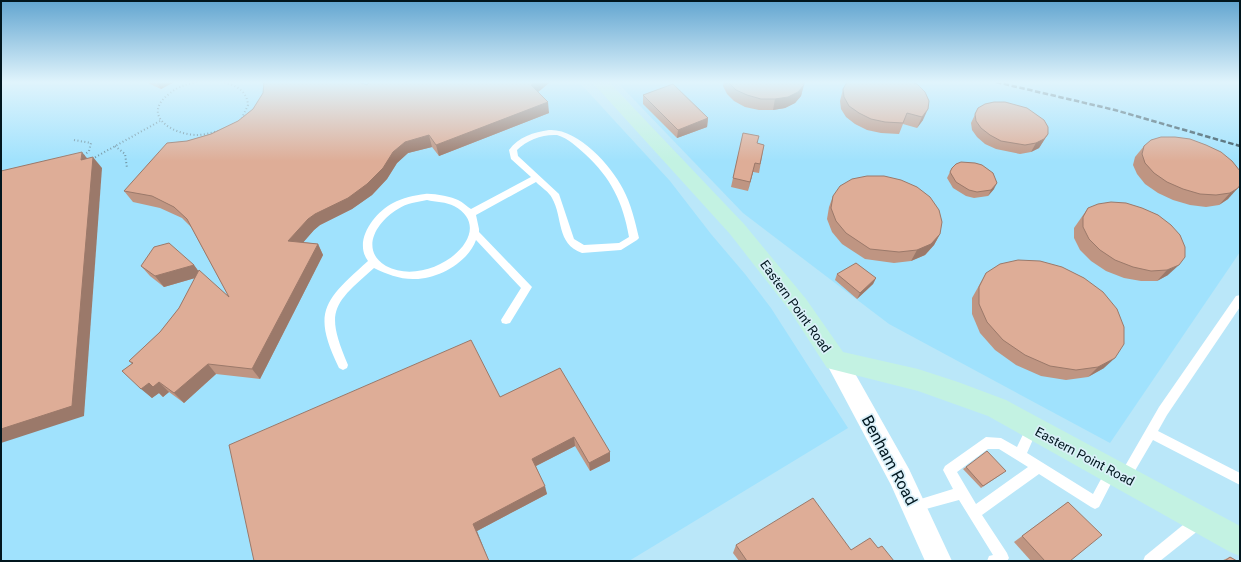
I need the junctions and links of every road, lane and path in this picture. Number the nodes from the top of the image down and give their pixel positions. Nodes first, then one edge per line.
1 (158, 108) edge
2 (248, 108) edge
3 (624, 108) edge
4 (241, 120) edge
5 (160, 121) junction
6 (221, 131) edge
7 (74, 140) dead end
8 (115, 146) junction
9 (91, 159) edge
10 (79, 160) edge
11 (126, 168) dead end
12 (537, 178) junction
13 (470, 214) junction
14 (475, 234) junction
15 (374, 262) junction
16 (1240, 299) edge
17 (506, 320) dead end
18 (836, 361) junction
19 (343, 365) dead end
20 (1032, 428) junction
21 (1150, 433) junction
22 (1020, 455) junction
23 (1039, 467) junction
24 (1118, 474) junction
25 (1240, 479) edge
26 (962, 493) junction
27 (915, 506) junction
28 (974, 513) junction
29 (1201, 520) junction
30 (1240, 542) edge
31 (939, 561) edge
32 (994, 561) edge
33 (1150, 561) edge

1 - 5 path
2 - 4 path
3 - 18 main road, Eastern Point Road
5 - 6 path
5 - 8 path
7 - 10 path
8 - 9 path
8 - 11 path
12 - 12 lane
12 - 13 lane
13 - 14 lane
13 - 15 lane
14 - 15 lane
14 - 17 lane
15 - 19 lane
16 - 21 lane
18 - 20 main road, Eastern Point Road
18 - 27 street, Benham Road
20 - 22 lane
20 - 24 main road, Eastern Point Road
21 - 24 lane
21 - 25 lane
22 - 23 lane
22 - 26 lane
23 - 24 lane
23 - 28 lane
24 - 29 main road, Eastern Point Road
26 - 27 lane
26 - 28 lane
27 - 31 street, Benham Road
28 - 32 lane
29 - 30 main road, Eastern Point Road
29 - 33 lane

